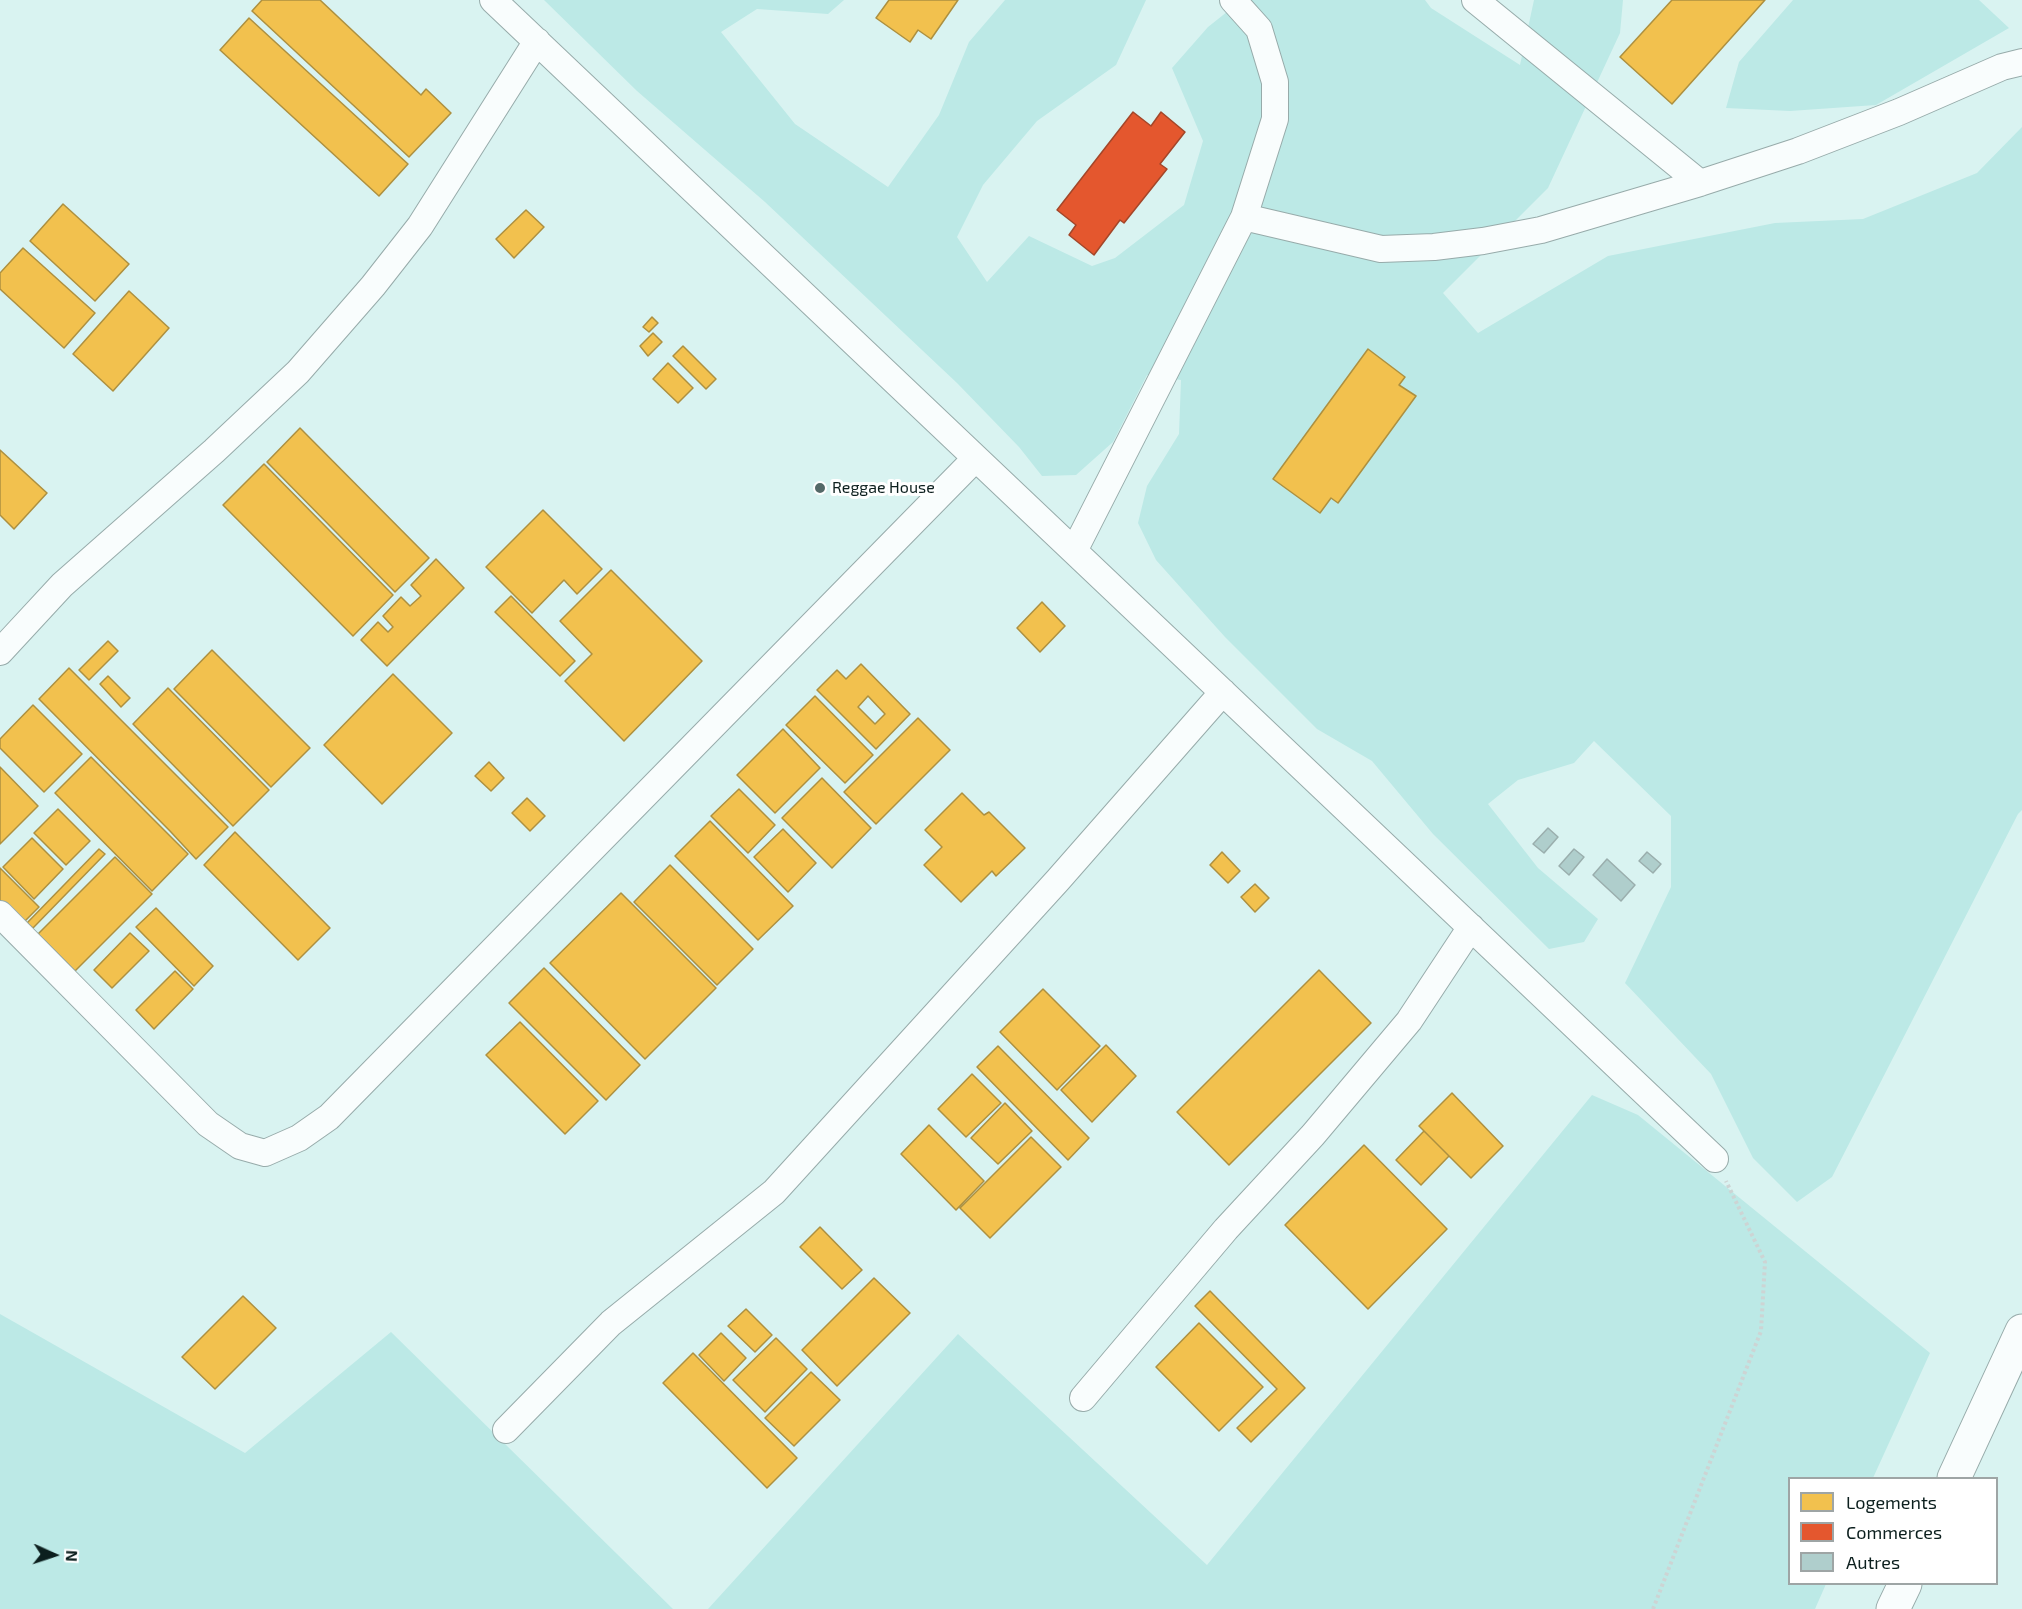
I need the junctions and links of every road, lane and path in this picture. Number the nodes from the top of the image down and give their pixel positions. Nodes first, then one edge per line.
1 (493, 0) edge
2 (1233, 0) edge
3 (1475, 0) edge
4 (537, 41) junction
5 (2022, 62) edge
6 (1700, 183) junction
7 (1244, 217) junction
8 (976, 458) junction
9 (1074, 551) junction
10 (0, 652) edge
11 (1223, 692) junction
12 (0, 914) edge
13 (1471, 927) junction
14 (1715, 1159) joint
15 (2022, 1331) edge
16 (1083, 1398) dead end
17 (506, 1430) dead end
18 (1955, 1477) edge
19 (1905, 1585) edge
20 (1653, 1609) edge
21 (1893, 1609) edge

1 - 4 street
2 - 7 street
3 - 6 street
4 - 8 street
4 - 10 street
5 - 6 street
6 - 7 street
7 - 9 street
8 - 9 street
8 - 12 street
9 - 11 street
11 - 13 street
11 - 17 street
13 - 14 street
13 - 16 street
14 - 20 path
15 - 18 street
19 - 21 street

